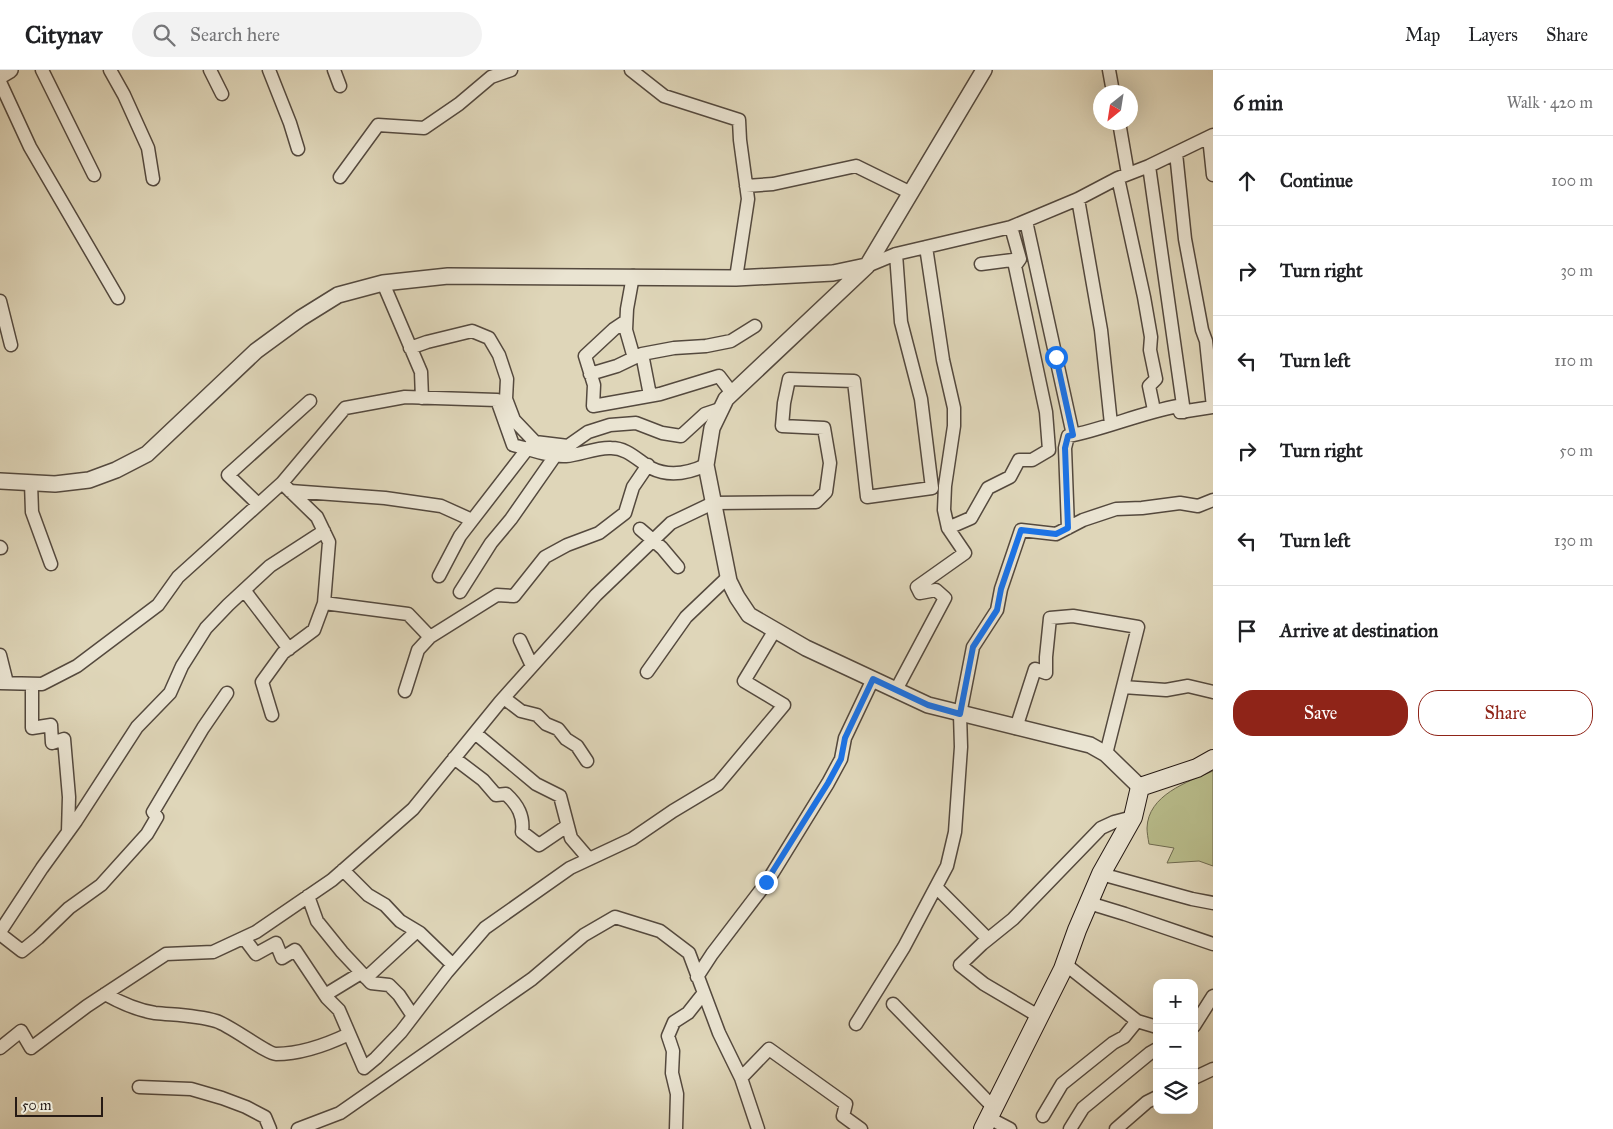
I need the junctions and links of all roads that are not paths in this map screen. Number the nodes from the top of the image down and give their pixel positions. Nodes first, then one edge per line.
1 (10, 70) edge
2 (42, 70) edge
3 (110, 70) edge
4 (210, 70) edge
5 (268, 70) edge
6 (334, 70) edge
7 (511, 70) edge
8 (631, 70) edge
9 (984, 70) edge
10 (1110, 70) edge
11 (0, 76) edge
12 (0, 82) edge
13 (1112, 85) edge
14 (340, 86) dead end
15 (222, 94) dead end
16 (1120, 130) edge
17 (1211, 136) edge
18 (298, 149) dead end
19 (1176, 153) junction
20 (1149, 166) junction
21 (94, 175) dead end
22 (1213, 175) edge
23 (1123, 176) junction
24 (340, 177) dead end
25 (153, 179) dead end
26 (746, 186) junction
27 (910, 193) junction
28 (1078, 199) junction
29 (1026, 221) junction
30 (1011, 227) junction
31 (926, 247) junction
32 (896, 254) junction
33 (1020, 259) junction
34 (980, 264) dead end
35 (867, 266) junction
36 (633, 276) junction
37 (736, 278) junction
38 (383, 284) junction
39 (118, 298) dead end
40 (0, 301) edge
41 (626, 320) junction
42 (755, 326) dead end
43 (12, 345) dead end
44 (410, 348) junction
45 (638, 356) junction
46 (590, 374) junction
47 (732, 393) junction
48 (650, 395) junction
49 (422, 398) junction
50 (310, 400) dead end
51 (1213, 407) edge
52 (720, 409) junction
53 (1154, 410) junction
54 (1184, 412) junction
55 (1111, 424) junction
56 (1073, 435) junction
57 (531, 445) junction
58 (555, 456) junction
59 (706, 464) junction
60 (648, 466) junction
61 (0, 481) edge
62 (31, 483) junction
63 (286, 487) junction
64 (1213, 500) edge
65 (712, 503) junction
66 (258, 504) junction
67 (472, 520) junction
68 (948, 528) junction
69 (1068, 528) junction
70 (640, 529) dead end
71 (324, 531) junction
72 (653, 540) junction
73 (51, 564) dead end
74 (678, 567) dead end
75 (439, 576) dead end
76 (728, 577) junction
77 (244, 590) junction
78 (460, 592) dead end
79 (324, 603) junction
80 (775, 630) junction
81 (430, 637) junction
82 (520, 640) dead end
83 (289, 649) junction
84 (0, 655) edge
85 (532, 666) junction
86 (647, 672) dead end
87 (873, 679) junction
88 (4, 683) edge
89 (32, 684) junction
90 (1123, 687) junction
91 (896, 690) junction
92 (404, 691) dead end
93 (1213, 692) edge
94 (227, 693) dead end
95 (504, 698) junction
96 (960, 714) junction
97 (272, 715) dead end
98 (1016, 728) junction
99 (475, 733) junction
100 (1106, 754) junction
101 (454, 758) junction
102 (1213, 759) edge
103 (587, 761) dead end
104 (1140, 787) junction
105 (1133, 816) junction
106 (567, 826) junction
107 (68, 832) junction
108 (589, 859) junction
109 (343, 870) junction
110 (1101, 874) junction
111 (937, 888) junction
112 (308, 896) junction
113 (1089, 903) junction
114 (1213, 903) edge
115 (417, 931) junction
116 (0, 933) edge
117 (244, 938) junction
118 (988, 939) junction
119 (1213, 944) edge
120 (1065, 964) junction
121 (453, 965) junction
122 (363, 976) junction
123 (697, 976) junction
124 (105, 994) junction
125 (703, 994) junction
126 (325, 995) junction
127 (1213, 996) edge
128 (893, 1004) dead end
129 (413, 1016) junction
130 (1040, 1017) junction
131 (1137, 1021) junction
132 (856, 1024) dead end
133 (1195, 1024) edge
134 (1153, 1026) edge
135 (349, 1034) junction
136 (0, 1048) edge
137 (1153, 1051) edge
138 (1213, 1069) edge
139 (1198, 1076) edge
140 (741, 1078) junction
141 (140, 1087) dead end
142 (1153, 1099) edge
143 (1043, 1116) dead end
144 (989, 1118) edge
145 (270, 1129) edge
146 (298, 1129) edge
147 (676, 1129) edge
148 (758, 1129) edge
149 (861, 1129) edge
150 (1010, 1129) edge
151 (1070, 1129) edge
152 (1116, 1129) edge

1 - 11 street
2 - 21 street
3 - 25 street
4 - 15 street
5 - 18 street
6 - 14 street
7 - 24 street
8 - 26 street
9 - 27 street
10 - 13 street
12 - 39 street
16 - 23 street
17 - 19 street
17 - 22 street
19 - 20 street
19 - 51 street
20 - 23 street
20 - 54 street
23 - 28 street
23 - 53 street
26 - 27 street
26 - 37 street
27 - 35 street
28 - 29 street
28 - 55 street
29 - 30 street
29 - 56 street
30 - 31 street
30 - 33 street
31 - 32 street
31 - 68 street
32 - 35 street
32 - 65 street
33 - 34 street
33 - 68 street
35 - 37 street
35 - 47 street
36 - 37 street
36 - 38 street
36 - 41 street
38 - 44 street
38 - 62 street
40 - 43 street
41 - 45 street
41 - 46 street
42 - 45 street
44 - 49 street
44 - 57 street
45 - 46 street
45 - 48 street
46 - 48 street
47 - 48 street
47 - 52 street
49 - 57 street
49 - 63 street
50 - 66 street
51 - 54 street
52 - 57 street
52 - 59 street
53 - 54 street
53 - 55 street
55 - 56 street
56 - 69 street
57 - 58 street
57 - 67 street
58 - 60 street
58 - 78 street
59 - 60 street
59 - 65 street
60 - 81 street
61 - 62 street
62 - 73 street
63 - 66 street
63 - 67 street
63 - 71 street
64 - 69 street
65 - 72 street
65 - 76 street
66 - 89 street
67 - 75 street
68 - 91 street
69 - 96 street
70 - 72 street
71 - 77 street
71 - 79 street
72 - 74 street
72 - 85 street
76 - 80 street
76 - 86 street
77 - 83 street
77 - 107 street
79 - 81 street
79 - 83 street
80 - 87 street
80 - 108 street
81 - 92 street
82 - 85 street
83 - 97 street
84 - 88 street
85 - 95 street
87 - 91 street
87 - 123 street
88 - 89 street
89 - 107 street
90 - 93 street
90 - 98 street
90 - 100 street
91 - 96 street
94 - 116 street
95 - 99 street
95 - 103 street
96 - 98 street
96 - 111 street
98 - 100 street
99 - 101 street
99 - 106 street
100 - 104 street
101 - 106 street
101 - 109 street
102 - 104 main road
104 - 105 main road
105 - 110 main road
105 - 118 street
106 - 108 street
107 - 116 street
108 - 121 street
109 - 112 street
109 - 115 street
110 - 113 main road
110 - 114 street
111 - 118 street
111 - 132 street
112 - 117 street
112 - 122 street
113 - 119 street
113 - 120 main road
115 - 121 street
115 - 122 street
117 - 124 street
117 - 126 street
118 - 130 street
120 - 130 main road
120 - 131 street
121 - 129 street
122 - 126 street
122 - 129 street
123 - 125 street
123 - 146 street
124 - 135 street
124 - 136 street
125 - 140 street
125 - 147 street
126 - 135 street
127 - 133 street
128 - 144 street
129 - 135 street
130 - 144 main road
131 - 134 street
131 - 143 street
137 - 151 street
138 - 139 street
140 - 148 street
140 - 149 street
141 - 145 street
142 - 152 street
144 - 150 street

